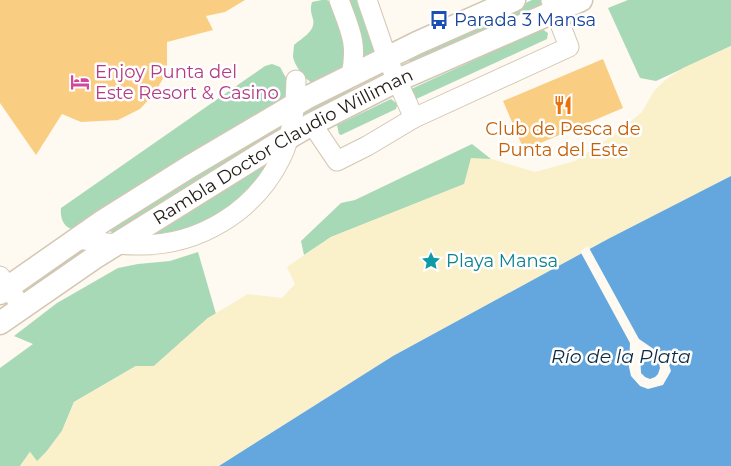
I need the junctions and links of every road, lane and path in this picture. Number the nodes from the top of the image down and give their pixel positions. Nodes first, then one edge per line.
1 (339, 0) edge
2 (367, 0) edge
3 (514, 0) edge
4 (581, 0) edge
5 (553, 5) edge
6 (388, 58) junction
7 (352, 75) junction
8 (296, 80) dead end
9 (398, 80) junction
10 (296, 104) junction
11 (414, 118) junction
12 (312, 124) junction
13 (287, 138) junction
14 (76, 239) junction
15 (118, 244) junction
16 (3, 285) edge
17 (22, 307) junction
18 (0, 323) edge

1 - 7 street
2 - 6 street
3 - 6 main road, Rambla Doctor Claudio Williman
4 - 5 main road, Rambla Doctor Claudio Williman
5 - 9 main road, Rambla Doctor Claudio Williman
5 - 11 street
6 - 7 main road, Rambla Doctor Claudio Williman
6 - 9 street
7 - 10 main road, Rambla Doctor Claudio Williman
8 - 10 street
9 - 11 street
9 - 12 main road, Rambla Doctor Claudio Williman
10 - 13 street
10 - 14 main road, Rambla Doctor Claudio Williman
11 - 12 street
12 - 13 main road, Rambla Doctor Claudio Williman
13 - 15 main road, Rambla Doctor Claudio Williman
13 - 15 street
14 - 15 street
14 - 16 main road, Rambla Doctor Claudio Williman
15 - 17 main road, Rambla Doctor Claudio Williman
16 - 17 street
17 - 18 main road, Rambla Doctor Claudio Williman

